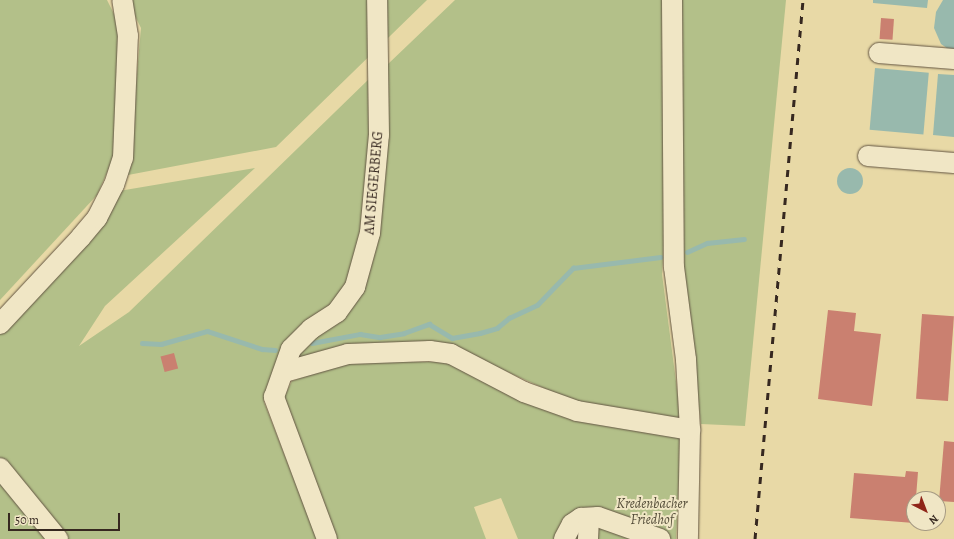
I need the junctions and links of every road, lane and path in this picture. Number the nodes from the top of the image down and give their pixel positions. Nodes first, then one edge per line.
1 (122, 0) edge
2 (376, 0) edge
3 (672, 0) edge
4 (879, 53) dead end
5 (954, 59) edge
6 (868, 156) dead end
7 (954, 163) edge
8 (0, 324) edge
9 (284, 372) junction
10 (690, 430) junction
11 (0, 468) edge
12 (589, 518) junction
13 (624, 533) edge
14 (58, 539) edge
15 (327, 539) edge
16 (564, 539) edge
17 (588, 539) edge
18 (660, 539) edge
19 (688, 539) edge

1 - 8 street
2 - 9 street, AM SIEGERBERG
3 - 10 street
4 - 5 street
6 - 7 street
9 - 10 street
9 - 15 street, AM SIEGERBERG
10 - 19 street
11 - 14 street
12 - 13 street
12 - 16 street
12 - 17 street
13 - 18 street

